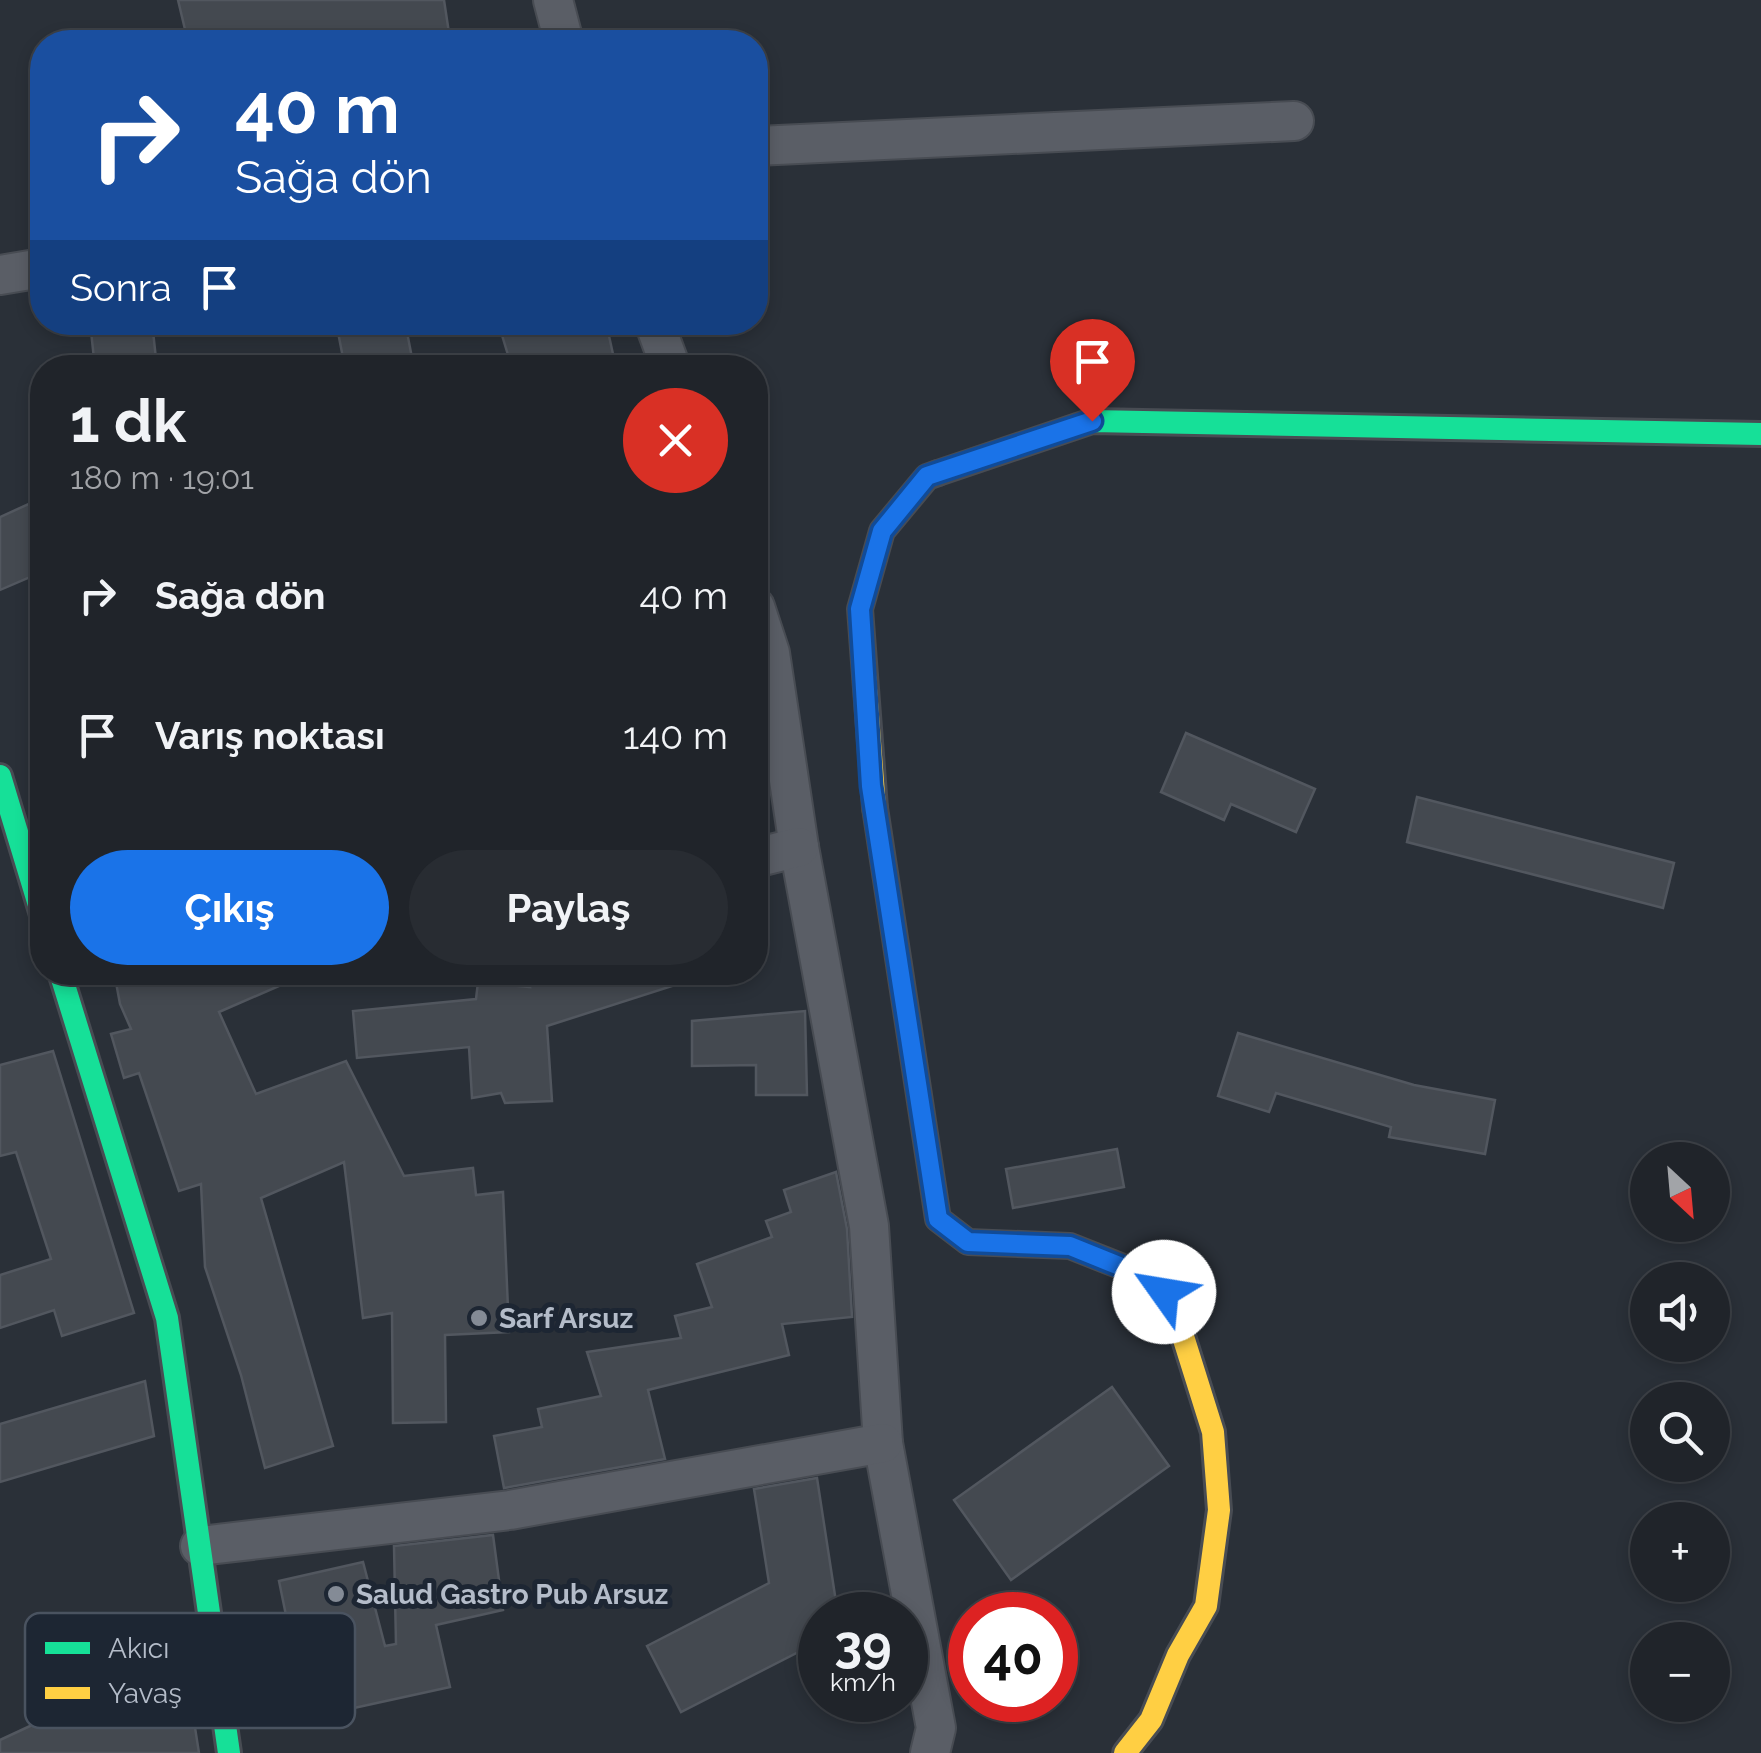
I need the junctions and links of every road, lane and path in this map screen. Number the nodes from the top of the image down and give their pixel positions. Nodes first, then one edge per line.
1 (553, 0) edge
2 (561, 30) edge
3 (1294, 121) dead end
4 (768, 145) edge
5 (30, 270) edge
6 (0, 275) edge
7 (1761, 434) edge
8 (768, 647) edge
9 (0, 776) edge
10 (800, 847) junction
11 (768, 855) edge
12 (30, 875) edge
13 (64, 985) edge
14 (883, 1442) junction
15 (200, 1546) junction
16 (209, 1613) edge
17 (225, 1728) edge
18 (229, 1753) edge
19 (930, 1753) edge
20 (1125, 1753) edge

1 - 2 street
3 - 4 street
5 - 6 street
7 - 20 street
8 - 10 street
9 - 12 street
10 - 11 street
10 - 14 street
13 - 15 street
14 - 15 street
14 - 19 street
15 - 16 street
17 - 18 street

